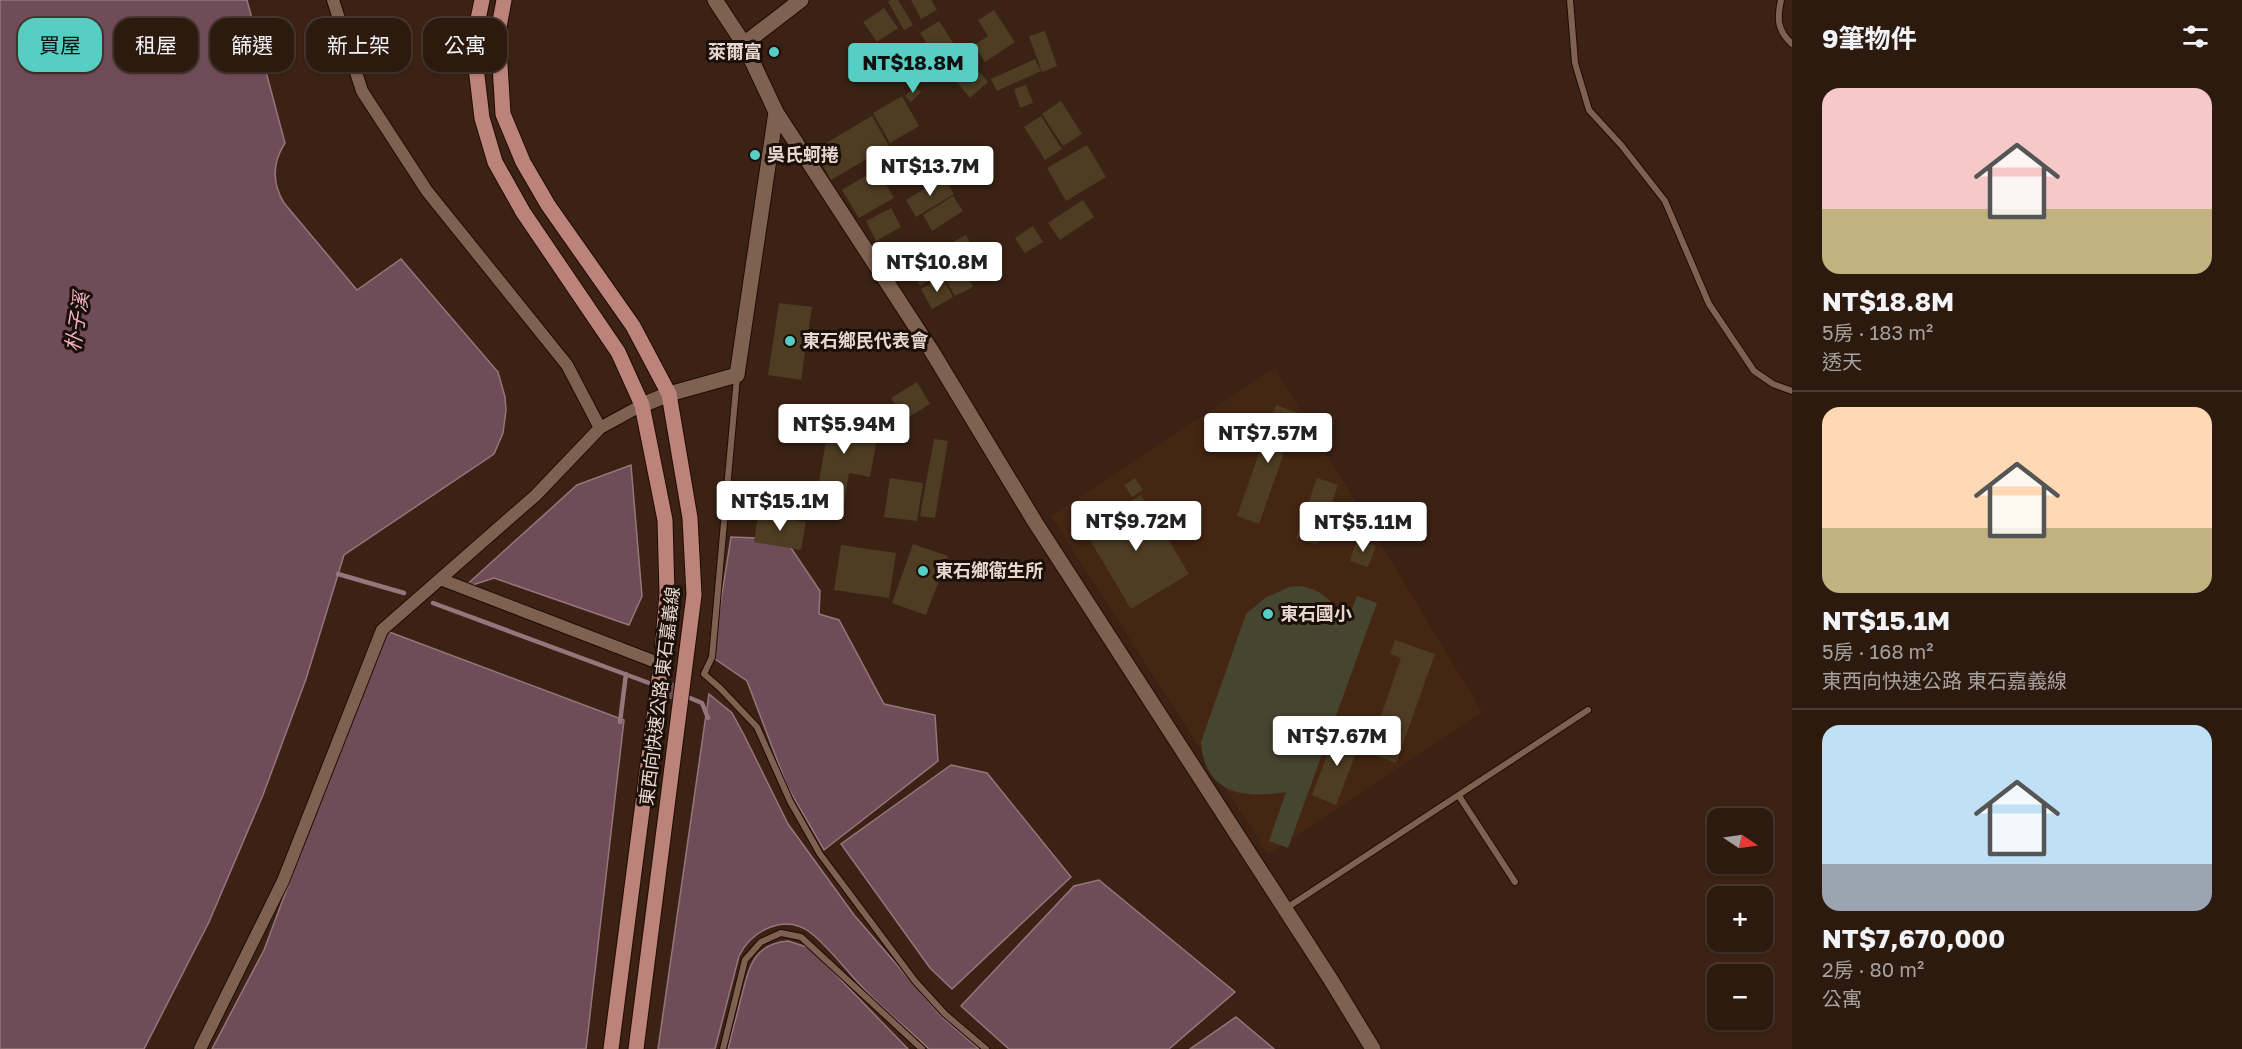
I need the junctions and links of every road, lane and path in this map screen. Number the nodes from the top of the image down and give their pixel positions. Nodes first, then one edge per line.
1 (333, 0) edge
2 (482, 0) edge
3 (504, 0) edge
4 (715, 0) edge
5 (801, 0) edge
6 (1570, 0) edge
7 (1781, 0) edge
8 (744, 44) junction
9 (1792, 44) edge
10 (776, 112) junction
11 (737, 375) junction
12 (1792, 391) edge
13 (669, 394) junction
14 (642, 405) junction
15 (600, 428) junction
16 (440, 579) junction
17 (661, 664) junction
18 (1588, 710) dead end
19 (1459, 796) junction
20 (1515, 882) dead end
21 (1285, 910) junction
22 (200, 1049) edge
23 (611, 1049) edge
24 (636, 1049) edge
25 (723, 1049) edge
26 (922, 1049) edge
27 (986, 1049) edge
28 (1373, 1049) edge

1 - 15 street
2 - 14 main road, 東西向快速公路 東石嘉義線
3 - 13 main road, 東西向快速公路 東石嘉義線
4 - 8 main road
5 - 8 main road
6 - 12 lane
7 - 9 lane
8 - 10 main road
10 - 11 main road
10 - 21 main road
11 - 13 main road
11 - 27 lane
13 - 14 main road
13 - 24 main road, 東西向快速公路 東石嘉義線
14 - 15 street
14 - 17 main road, 東西向快速公路 東石嘉義線
15 - 16 street
16 - 17 street
16 - 22 street
17 - 23 main road, 東西向快速公路 東石嘉義線
18 - 19 lane
19 - 20 lane
19 - 21 lane
21 - 28 main road
25 - 26 lane

